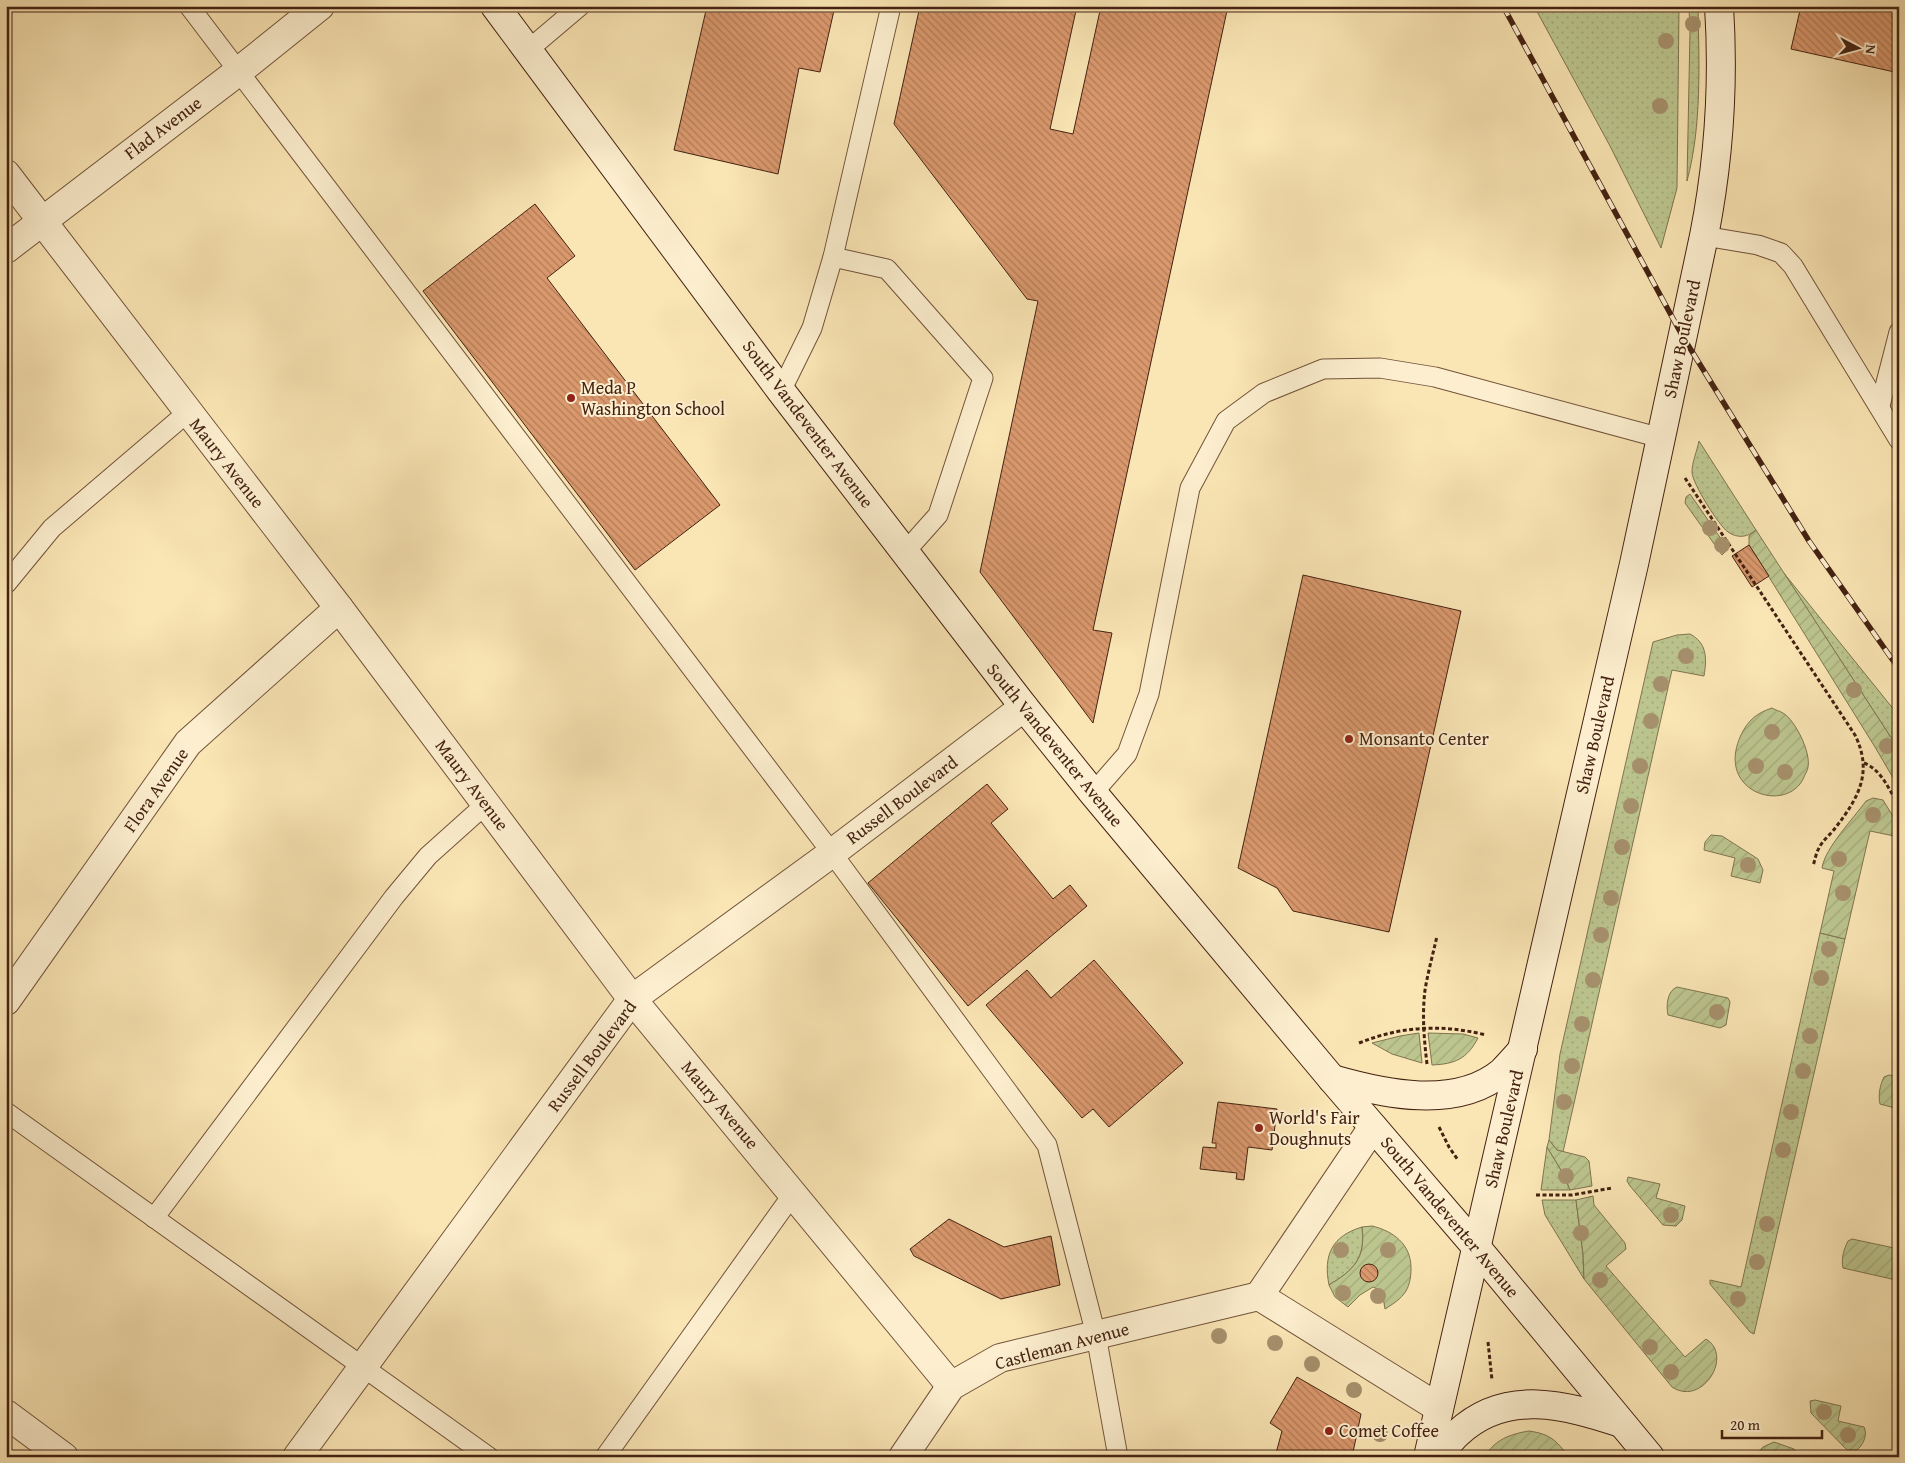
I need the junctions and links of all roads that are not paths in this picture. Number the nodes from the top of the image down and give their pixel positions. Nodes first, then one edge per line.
1 (189, 6) edge
2 (320, 6) edge
3 (494, 6) edge
4 (580, 6) edge
5 (891, 6) edge
6 (1719, 6) edge
7 (528, 50) junction
8 (239, 71) junction
9 (6, 174) edge
10 (41, 221) junction
11 (1704, 236) junction
12 (6, 249) edge
13 (833, 257) junction
14 (1899, 332) edge
15 (781, 391) junction
16 (1880, 406) junction
17 (188, 412) junction
18 (1661, 438) junction
19 (1899, 440) edge
20 (905, 552) junction
21 (6, 584) edge
22 (339, 608) junction
23 (1024, 707) junction
24 (1093, 793) junction
25 (486, 804) junction
26 (832, 853) junction
27 (632, 1000) junction
28 (6, 1001) edge
29 (1523, 1049) junction
30 (1332, 1079) junction
31 (6, 1112) edge
32 (1373, 1126) junction
33 (793, 1194) junction
34 (154, 1218) junction
35 (1477, 1248) junction
36 (1259, 1296) junction
37 (1096, 1335) junction
38 (362, 1366) junction
39 (951, 1386) junction
40 (1439, 1408) junction
41 (6, 1414) edge
42 (1621, 1423) junction
43 (64, 1457) edge
44 (297, 1457) edge
45 (489, 1457) edge
46 (606, 1457) edge
47 (903, 1457) edge
48 (1118, 1457) edge
49 (1428, 1457) edge
50 (1438, 1457) edge
51 (1650, 1457) edge

1 - 8 lane
2 - 8 street, Flad Avenue
3 - 7 street, South Vandeventer Avenue
4 - 7 lane
5 - 13 lane
6 - 11 street, Shaw Boulevard
7 - 15 street, South Vandeventer Avenue
8 - 10 street, Flad Avenue
8 - 26 lane
9 - 10 street, Maury Avenue
10 - 12 street, Flad Avenue
10 - 17 street, Maury Avenue
11 - 16 lane
11 - 18 street, Shaw Boulevard
13 - 15 lane
13 - 20 lane
14 - 16 lane
15 - 20 street, South Vandeventer Avenue
16 - 19 lane
17 - 21 lane
17 - 22 street, Maury Avenue
18 - 24 lane
18 - 29 street, Shaw Boulevard
20 - 23 street, South Vandeventer Avenue
22 - 25 street, Maury Avenue
22 - 28 street, Flora Avenue
23 - 24 street, South Vandeventer Avenue
23 - 26 street, Russell Boulevard
24 - 30 street, South Vandeventer Avenue
25 - 27 street, Maury Avenue
25 - 34 lane
26 - 27 street, Russell Boulevard
26 - 37 lane
27 - 33 street, Maury Avenue
27 - 38 street, Russell Boulevard
29 - 30 street
29 - 35 street, Shaw Boulevard
30 - 32 street, South Vandeventer Avenue
31 - 34 lane
32 - 35 street, South Vandeventer Avenue
32 - 36 street
33 - 39 street, Maury Avenue
33 - 46 lane
34 - 38 lane
35 - 40 street, Shaw Boulevard
35 - 42 street, South Vandeventer Avenue
36 - 37 street, Castleman Avenue
36 - 40 street
37 - 39 street, Castleman Avenue
37 - 48 lane
38 - 44 street, Russell Boulevard
38 - 45 lane
39 - 47 street, Castleman Avenue
40 - 49 street, Shaw Boulevard
41 - 43 street
42 - 50 street
42 - 51 street, South Vandeventer Avenue

